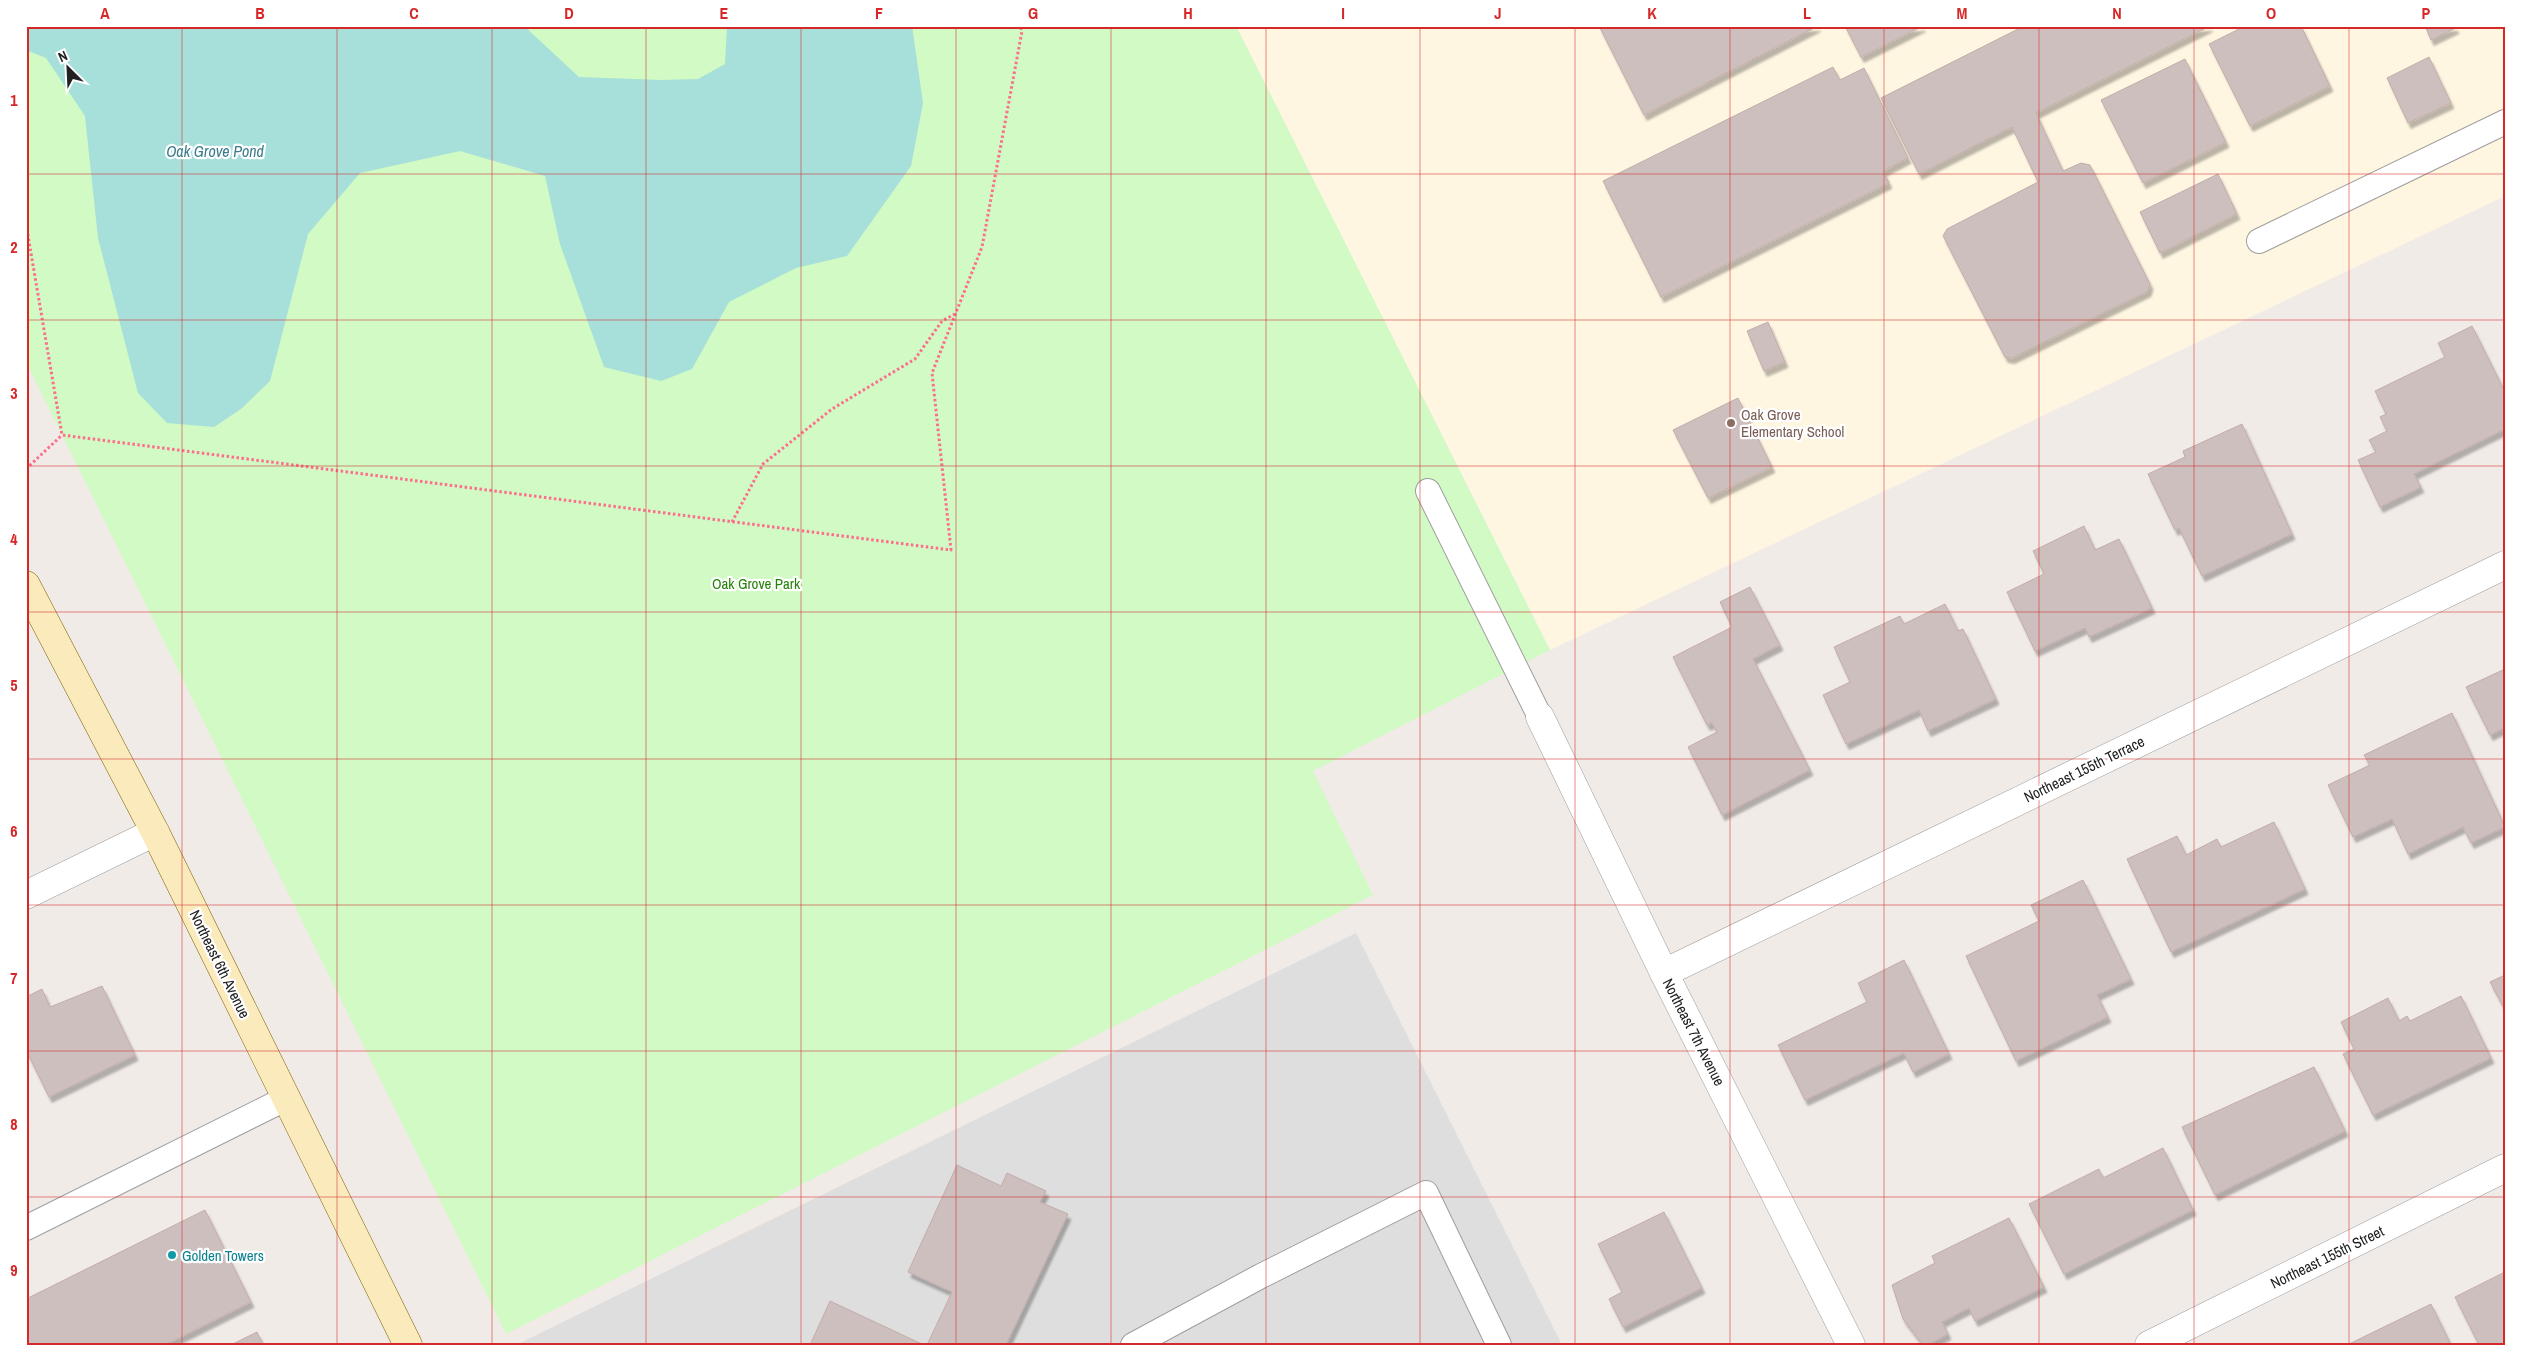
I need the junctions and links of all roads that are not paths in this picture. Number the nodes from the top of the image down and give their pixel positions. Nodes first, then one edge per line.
1 (2505, 122) edge
2 (2259, 241) dead end
3 (1428, 492) dead end
4 (2505, 565) edge
5 (26, 585) edge
6 (1540, 717) joint
7 (155, 832) junction
8 (26, 895) edge
9 (1664, 973) junction
10 (287, 1098) junction
11 (2505, 1168) edge
12 (26, 1228) edge
13 (408, 1345) edge
14 (1133, 1345) edge
15 (1499, 1345) edge
16 (1852, 1345) edge
17 (2149, 1345) edge

1 - 2 lane
3 - 6 lane
4 - 9 street, Northeast 155th Terrace
5 - 7 main road, Northeast 6th Avenue
6 - 9 street, Northeast 7th Avenue
7 - 8 street
7 - 10 main road, Northeast 6th Avenue
9 - 16 street, Northeast 7th Avenue
10 - 12 lane
10 - 13 main road, Northeast 6th Avenue
11 - 17 street, Northeast 155th Street
14 - 15 lane

